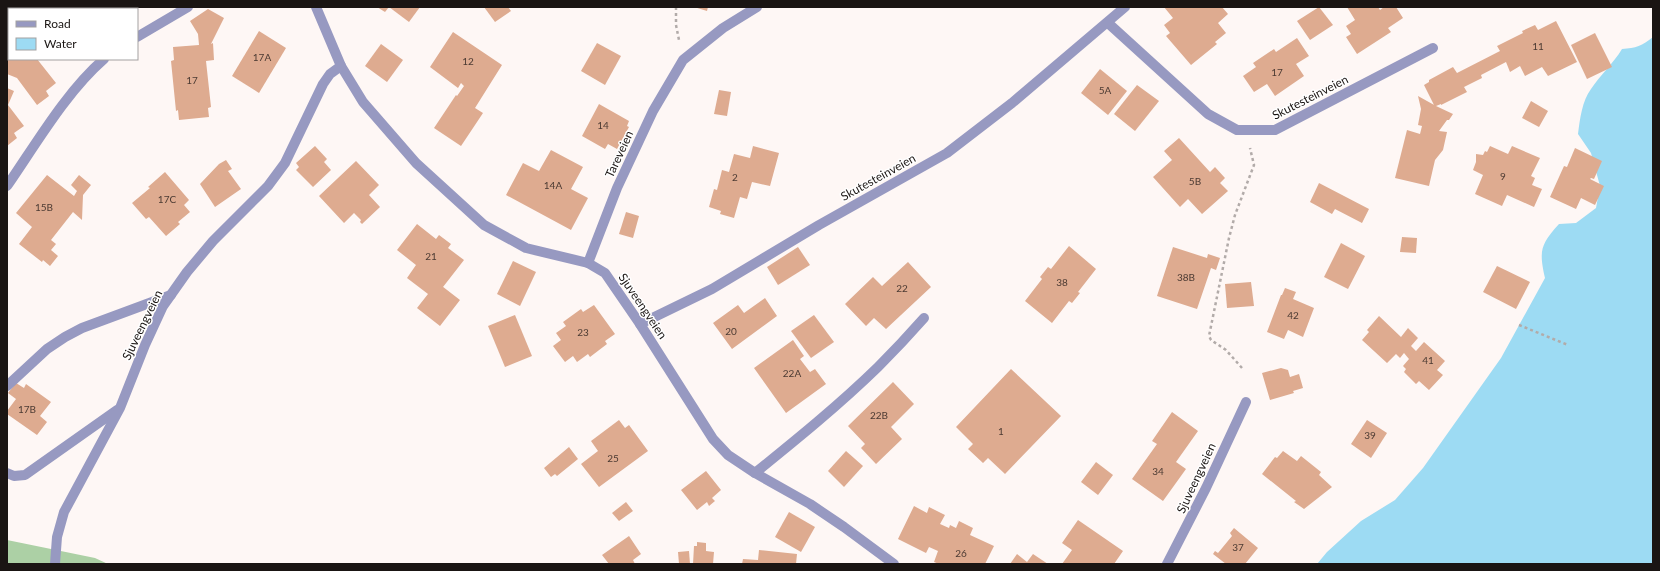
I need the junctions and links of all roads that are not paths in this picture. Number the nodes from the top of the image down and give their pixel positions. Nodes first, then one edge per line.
1 (188, 7) edge
2 (316, 7) edge
3 (757, 7) edge
4 (1125, 7) edge
5 (1108, 23) junction
6 (138, 36) edge
7 (1433, 48) dead end
8 (103, 60) edge
9 (341, 66) junction
10 (7, 186) edge
11 (588, 263) junction
12 (171, 295) junction
13 (924, 318) dead end
14 (640, 324) junction
15 (7, 386) edge
16 (1246, 402) dead end
17 (120, 408) junction
18 (7, 472) edge
19 (755, 473) junction
20 (55, 564) edge
21 (894, 564) edge
22 (1167, 564) edge

1 - 6 street
2 - 9 street, Sjuveengveien
3 - 11 street, Tareveien
4 - 5 street, Skutesteinveien
5 - 7 street, Skutesteinveien
5 - 14 street, Skutesteinveien
8 - 10 street
9 - 11 street, Sjuveengveien
9 - 12 street, Sjuveengveien
11 - 14 street, Sjuveengveien
12 - 15 street
12 - 17 street, Sjuveengveien
13 - 19 street
14 - 19 street, Sjuveengveien
16 - 22 street, Sjuveengveien
17 - 18 street
17 - 20 street, Sjuveengveien
19 - 21 street, Sjuveengveien

